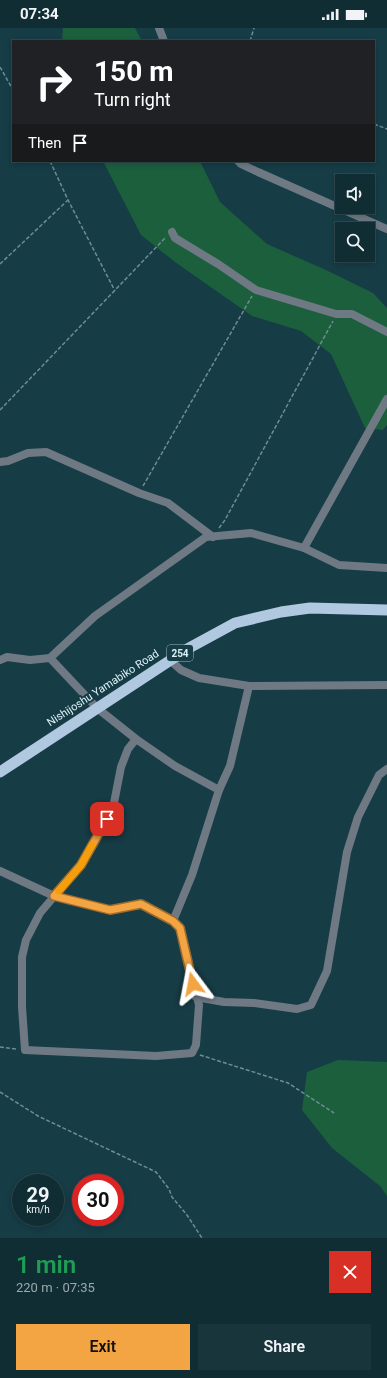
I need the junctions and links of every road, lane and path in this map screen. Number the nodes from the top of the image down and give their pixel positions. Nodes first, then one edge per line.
1 (160, 28) edge
2 (254, 28) edge
3 (164, 40) edge
4 (250, 40) edge
5 (0, 67) edge
6 (12, 88) edge
7 (375, 124) edge
8 (387, 129) edge
9 (50, 162) edge
10 (239, 162) edge
11 (68, 200) junction
12 (387, 229) edge
13 (172, 232) joint
14 (0, 264) edge
15 (256, 290) junction
16 (115, 291) junction
17 (336, 314) junction
18 (387, 332) edge
19 (387, 399) edge
20 (0, 410) edge
21 (0, 462) edge
22 (139, 493) junction
23 (213, 537) junction
24 (304, 548) junction
25 (387, 568) edge
26 (387, 610) edge
27 (50, 658) junction
28 (0, 660) edge
29 (170, 660) junction
30 (387, 685) edge
31 (248, 686) junction
32 (97, 708) junction
33 (136, 739) junction
34 (387, 769) edge
35 (0, 772) edge
36 (219, 790) junction
37 (0, 871) edge
38 (54, 896) junction
39 (173, 921) junction
40 (196, 997) junction
41 (0, 1047) edge
42 (25, 1050) junction
43 (192, 1053) junction
44 (0, 1092) edge
45 (334, 1113) dead end
46 (202, 1238) edge

1 - 3 street
2 - 4 path
5 - 6 path
7 - 8 path
9 - 11 path
10 - 12 street
11 - 14 path
11 - 16 path
13 - 15 street
13 - 16 path
15 - 17 street
15 - 22 path
16 - 20 path
17 - 18 street
17 - 23 path
19 - 24 street
21 - 22 street
22 - 23 street
23 - 24 street
23 - 27 street
24 - 25 street
26 - 29 highway, Nishijoshu Yamabiko Road / 254
27 - 28 street
27 - 32 street
29 - 31 street
29 - 32 highway, Nishijoshu Yamabiko Road / 254
30 - 31 street
31 - 36 street
32 - 33 street
32 - 35 highway, Nishijoshu Yamabiko Road / 254
33 - 36 street
33 - 38 street
34 - 40 street
36 - 39 street
37 - 38 street
38 - 39 street
38 - 42 street
39 - 40 street
40 - 43 street
41 - 42 path
42 - 43 street
43 - 45 path
44 - 46 path

